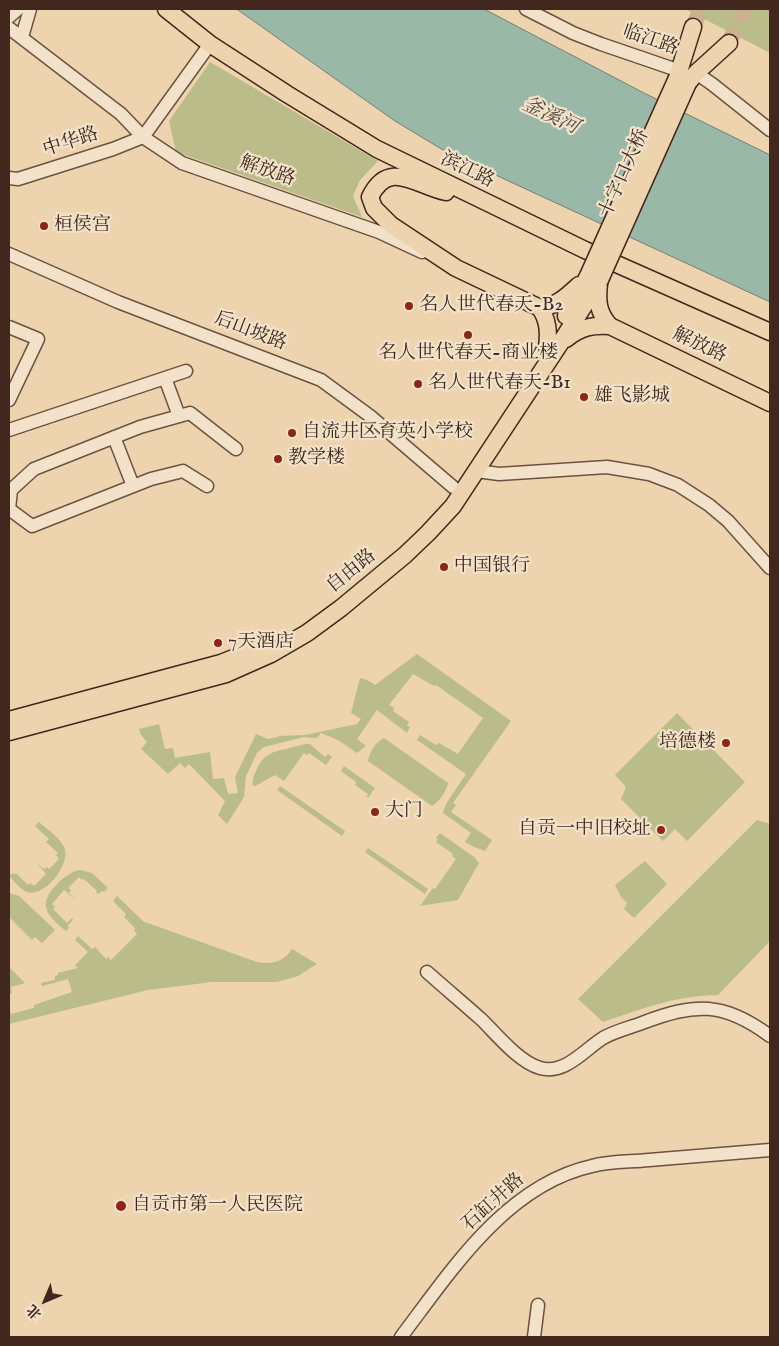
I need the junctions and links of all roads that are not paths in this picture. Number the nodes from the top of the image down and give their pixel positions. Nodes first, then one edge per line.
1 (18, 9) edge
2 (30, 9) edge
3 (166, 9) edge
4 (526, 9) edge
5 (9, 17) edge
6 (693, 27) tunnel mouth
7 (9, 28) edge
8 (22, 37) junction
9 (729, 43) tunnel mouth
10 (210, 44) junction
11 (685, 76) junction
12 (770, 130) edge
13 (143, 137) junction
14 (9, 178) edge
15 (475, 197) junction
16 (9, 254) edge
17 (456, 268) junction
18 (593, 279) junction
19 (540, 308) junction
20 (731, 315) junction
21 (610, 326) junction
22 (9, 327) edge
23 (770, 332) edge
24 (770, 343) edge
25 (554, 344) junction
26 (186, 371) dead end
27 (165, 378) junction
28 (720, 378) junction
29 (770, 390) edge
30 (9, 400) edge
31 (770, 403) edge
32 (179, 416) junction
33 (9, 430) edge
34 (114, 437) junction
35 (236, 449) dead end
36 (477, 470) junction
37 (133, 486) junction
38 (206, 486) dead end
39 (453, 487) junction
40 (770, 568) edge
41 (9, 720) edge
42 (9, 732) edge
43 (428, 972) dead end
44 (770, 1036) edge
45 (770, 1150) edge
46 (538, 1305) dead end
47 (401, 1337) edge
48 (534, 1337) edge

1 - 5 street
2 - 8 street
3 - 10 main road, 滨江路
4 - 11 street, 临江路
6 - 11 main road, 十字口大桥
7 - 8 street, 解放路
8 - 13 street, 解放路
9 - 11 main road
10 - 13 street
10 - 15 main road, 滨江路
11 - 12 street, 临江路
11 - 18 main road, 十字口大桥, bridge
13 - 14 street, 中华路
13 - 17 street, 解放路
15 - 17 main road
15 - 20 main road, 滨江路
16 - 39 street, 后山坡路
17 - 19 main road, 解放路
18 - 19 main road
18 - 21 main road
18 - 25 main road, 自由路
19 - 25 main road
20 - 23 main road, 滨江路
20 - 24 main road
21 - 25 main road
21 - 28 main road, 解放路
22 - 30 street
25 - 36 main road, 自由路
25 - 39 main road, 自由路
26 - 27 street
27 - 32 street
27 - 33 street
28 - 29 main road
28 - 31 main road, 解放路
32 - 34 street
32 - 35 street
34 - 37 street
34 - 37 street
36 - 40 street
36 - 42 main road, 自由路
37 - 38 street
39 - 41 main road, 自由路
43 - 44 street
45 - 47 street, 石缸井路
46 - 48 street

